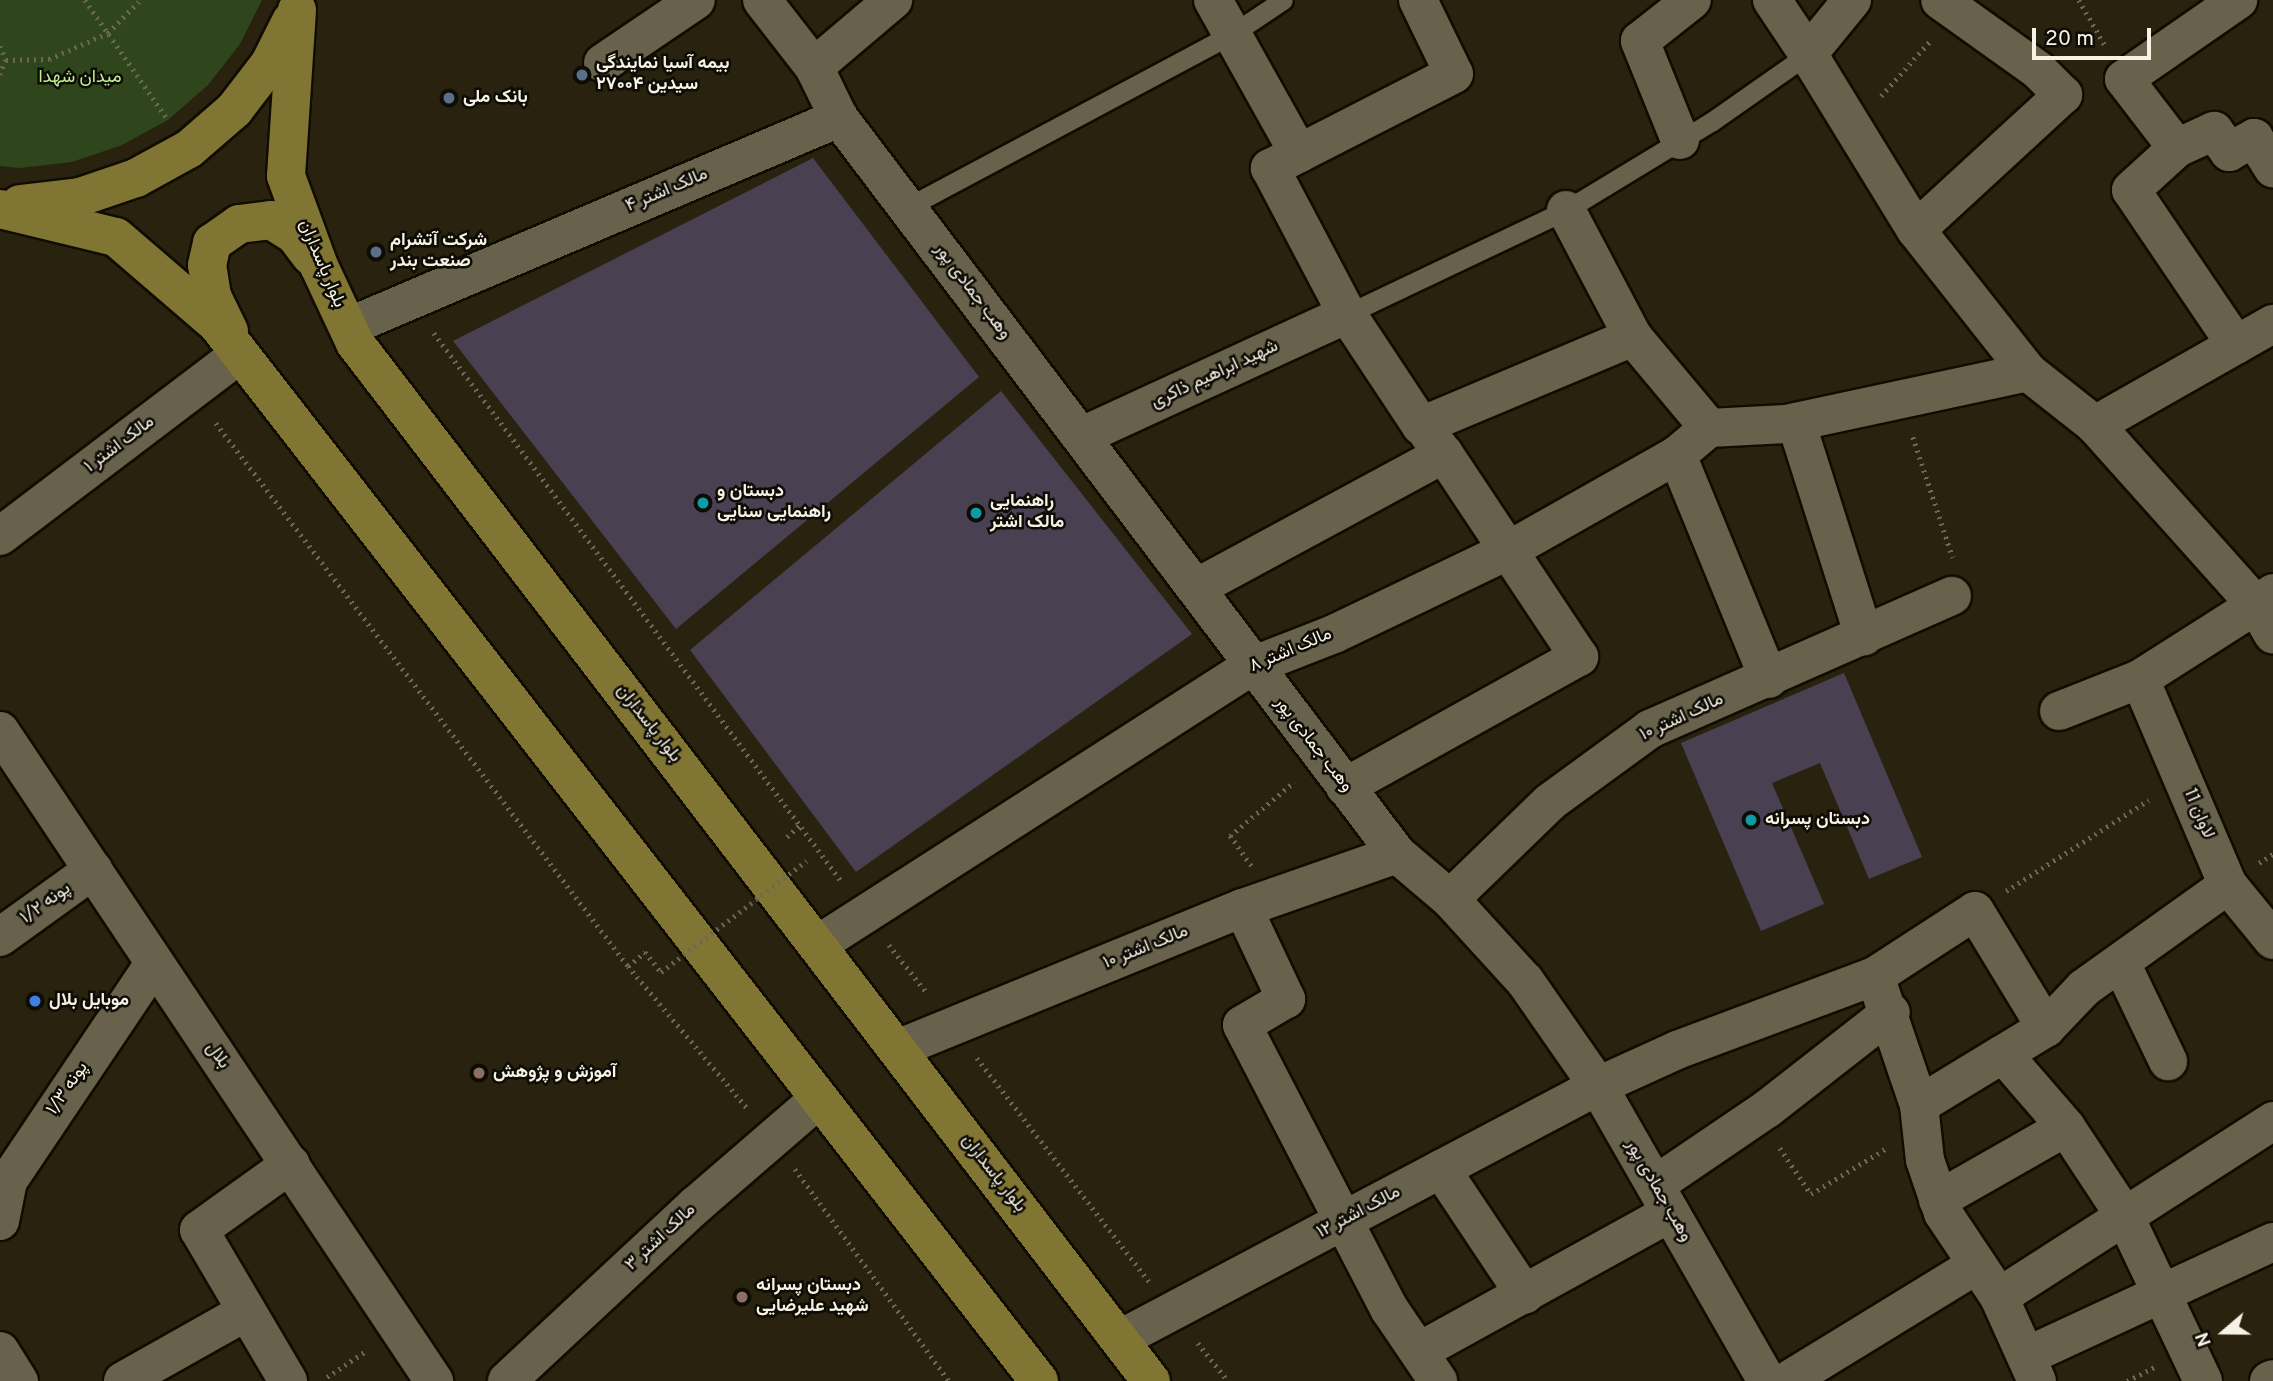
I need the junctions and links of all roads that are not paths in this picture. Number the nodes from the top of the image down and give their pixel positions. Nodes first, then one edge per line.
1 (696, 0) edge
2 (762, 0) edge
3 (893, 0) edge
4 (1213, 0) edge
5 (1283, 0) edge
6 (1418, 0) edge
7 (1692, 0) edge
8 (1772, 0) edge
9 (1852, 0) edge
10 (2238, 0) edge
11 (298, 5) edge
12 (1948, 6) edge
13 (1232, 34) junction
14 (1808, 54) junction
15 (603, 63) dead end
16 (814, 67) junction
17 (839, 118) junction
18 (1681, 140) junction
19 (2177, 148) junction
20 (1299, 154) junction
21 (2273, 169) edge
22 (0, 202) edge
23 (908, 207) junction
24 (0, 209) edge
25 (1566, 210) junction
26 (1916, 230) junction
27 (319, 267) junction
28 (1347, 314) junction
29 (2273, 324) edge
30 (348, 327) junction
31 (1633, 337) junction
32 (2236, 345) junction
33 (240, 354) junction
34 (2028, 372) junction
35 (1796, 422) junction
36 (2095, 425) junction
37 (1709, 428) junction
38 (1082, 436) junction
39 (1433, 440) junction
40 (1677, 455) junction
41 (0, 536) edge
42 (1509, 550) junction
43 (1196, 588) junction
44 (1952, 596) road end
45 (2268, 611) edge
46 (1864, 636) junction
47 (1252, 666) junction
48 (2140, 678) junction
49 (1769, 679) junction
50 (2059, 711) dead end
51 (0, 731) edge
52 (1334, 772) junction
53 (1397, 854) junction
54 (93, 870) junction
55 (2228, 885) junction
56 (1450, 899) junction
57 (1258, 903) junction
58 (0, 937) edge
59 (2273, 940) edge
60 (817, 945) junction
61 (2120, 963) junction
62 (153, 965) junction
63 (1875, 976) junction
64 (1891, 1012) junction
65 (2046, 1028) junction
66 (897, 1049) junction
67 (2003, 1054) junction
68 (2168, 1061) dead end
69 (1598, 1086) junction
70 (819, 1100) junction
71 (1920, 1116) junction
72 (2273, 1121) edge
73 (2066, 1127) junction
74 (291, 1164) junction
75 (1441, 1169) junction
76 (4, 1182) edge
77 (1663, 1199) junction
78 (1938, 1200) junction
79 (2124, 1215) junction
80 (1347, 1219) junction
81 (0, 1221) edge
82 (2273, 1242) edge
83 (1975, 1266) junction
84 (2162, 1293) junction
85 (1525, 1295) junction
86 (1999, 1297) junction
87 (247, 1311) junction
88 (1119, 1339) junction
89 (0, 1350) edge
90 (1429, 1366) edge
91 (2032, 1368) edge
92 (19, 1381) edge
93 (123, 1381) edge
94 (288, 1381) edge
95 (435, 1381) edge
96 (507, 1381) edge
97 (1039, 1381) edge
98 (1151, 1381) edge
99 (1767, 1381) edge
100 (1787, 1381) edge
101 (2203, 1381) edge

1 - 15 street
2 - 16 street
3 - 16 street
4 - 13 street
5 - 13 lane
6 - 20 street
7 - 18 street
8 - 14 street
9 - 14 street
10 - 19 street
11 - 22 main road
11 - 27 main road, بلوار پاسداران
12 - 26 street
13 - 20 street
13 - 23 lane
14 - 18 lane
14 - 26 street
16 - 17 street
17 - 23 street, وهب جمادی پور
17 - 30 street, مالک اشتر ۴
18 - 25 lane
19 - 21 street
19 - 32 street
20 - 28 street
23 - 38 street, وهب جمادی پور
24 - 33 main road
25 - 28 lane
25 - 31 street
26 - 34 street
27 - 30 main road, بلوار پاسداران
27 - 33 main road
28 - 38 street, شهید ابراهیم ذاکری
28 - 39 street
29 - 32 street
30 - 60 main road, بلوار پاسداران
31 - 37 street
31 - 39 street
32 - 36 street
33 - 41 street, مالک اشتر ۱
33 - 70 main road
34 - 35 street
34 - 36 street
35 - 37 street
35 - 46 street
36 - 45 street
37 - 40 street, مالک اشتر ۸
38 - 43 street, وهب جمادی پور
39 - 42 street
39 - 43 street
40 - 42 street, مالک اشتر ۸
40 - 49 street
42 - 47 street, مالک اشتر ۸
42 - 52 street
43 - 47 street, وهب جمادی پور
44 - 46 street, مالک اشتر ۱۰
45 - 48 street
46 - 49 street, مالک اشتر ۱۰
47 - 52 street, وهب جمادی پور
47 - 60 street, مالک اشتر ۸
48 - 50 street
48 - 55 street, لاوان 11
49 - 56 street, مالک اشتر ۱۰
51 - 54 street, بلال
52 - 53 street, وهب جمادی پور
53 - 56 street, وهب جمادی پور
53 - 57 street, مالک اشتر ۱۰
54 - 58 street, پونه ۱/۲
54 - 62 street, بلال
55 - 59 street, لاوان 11
55 - 61 street
56 - 69 street, وهب جمادی پور
57 - 66 street, مالک اشتر ۱۰
57 - 80 street
60 - 66 main road, بلوار پاسداران
61 - 65 street
61 - 68 street
62 - 74 street, بلال
62 - 76 street, پونه ۱/۳
63 - 64 street
63 - 65 street, مالک اشتر ۱۲
63 - 69 street, مالک اشتر ۱۲
64 - 71 street
64 - 77 street
65 - 67 street
66 - 88 main road, بلوار پاسداران
67 - 71 street
67 - 73 street
69 - 75 street, مالک اشتر ۱۲
69 - 77 street, وهب جمادی پور
70 - 96 street, مالک اشتر ۳
70 - 97 main road
71 - 78 street
72 - 79 street
73 - 78 street
73 - 79 street
74 - 87 street
74 - 95 street, بلال
75 - 80 street, مالک اشتر ۱۲
75 - 85 street
76 - 81 street, پونه ۱/۳
77 - 85 street
77 - 99 street, وهب جمادی پور
78 - 83 street
79 - 84 street
79 - 86 street
80 - 88 street, مالک اشتر ۱۲
80 - 90 street
82 - 84 street
83 - 86 street
83 - 100 street
84 - 91 street
84 - 101 street
85 - 90 street
86 - 91 street
87 - 93 street
87 - 94 street
88 - 98 main road, بلوار پاسداران
89 - 92 street

